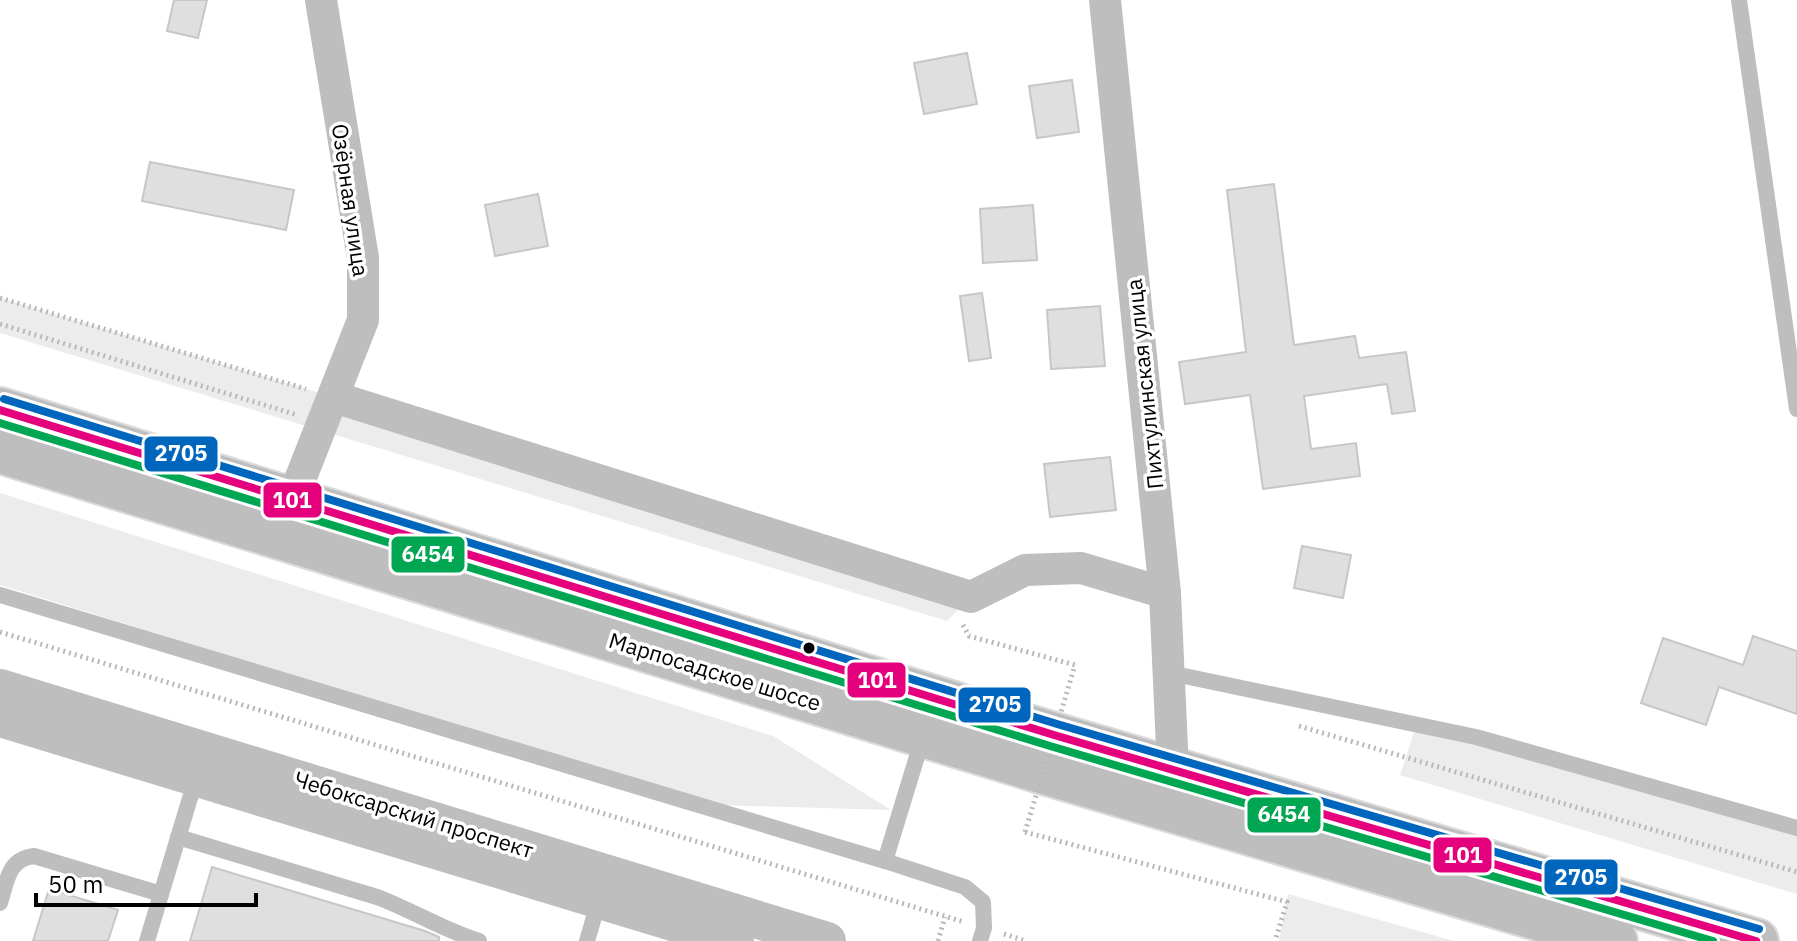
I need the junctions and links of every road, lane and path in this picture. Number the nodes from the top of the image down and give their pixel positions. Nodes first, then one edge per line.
1 (321, 0) edge
2 (1105, 0) edge
3 (1739, 0) edge
4 (0, 298) edge
5 (334, 397) junction
6 (1797, 409) edge
7 (0, 410) edge
8 (0, 451) edge
9 (292, 500) junction
10 (1165, 593) junction
11 (0, 595) edge
12 (0, 632) edge
13 (969, 636) dead end
14 (1170, 673) junction
15 (0, 688) edge
16 (0, 718) edge
17 (1292, 723) dead end
18 (923, 735) junction
19 (1173, 770) junction
20 (196, 778) junction
21 (1797, 828) edge
22 (178, 837) junction
23 (885, 861) junction
24 (1797, 872) edge
25 (161, 894) junction
26 (599, 900) junction
27 (0, 903) edge
28 (945, 917) junction
29 (972, 925) dead end
30 (987, 936) edge
31 (147, 941) edge
32 (479, 941) edge
33 (587, 941) edge
34 (735, 941) edge
35 (827, 941) edge
36 (938, 941) edge
37 (1026, 941) edge
38 (1275, 941) edge
39 (1615, 941) edge
40 (1756, 941) edge

1 - 5 street, Озёрная улица
2 - 10 street, Пихтулинская улица
3 - 6 lane
4 - 5 path
5 - 9 street, Озёрная улица
5 - 10 street
7 - 9 main road, Марпосадское шоссе
8 - 18 main road, Марпосадское шоссе
9 - 19 main road, Марпосадское шоссе
10 - 14 street, Пихтулинская улица
11 - 23 lane
12 - 28 path
13 - 38 path, bridge
14 - 19 street, Пихтулинская улица
14 - 21 lane
15 - 35 street, Чебоксарский проспект
16 - 20 street, Чебоксарский проспект
17 - 24 path
18 - 23 lane
18 - 39 main road, Марпосадское шоссе
19 - 40 main road, Марпосадское шоссе
20 - 22 lane
20 - 26 street, Чебоксарский проспект
22 - 25 lane
22 - 32 lane
23 - 30 lane
25 - 27 lane
25 - 31 lane
26 - 33 lane
26 - 34 street, Чебоксарский проспект
28 - 29 path
28 - 36 path
30 - 37 path

